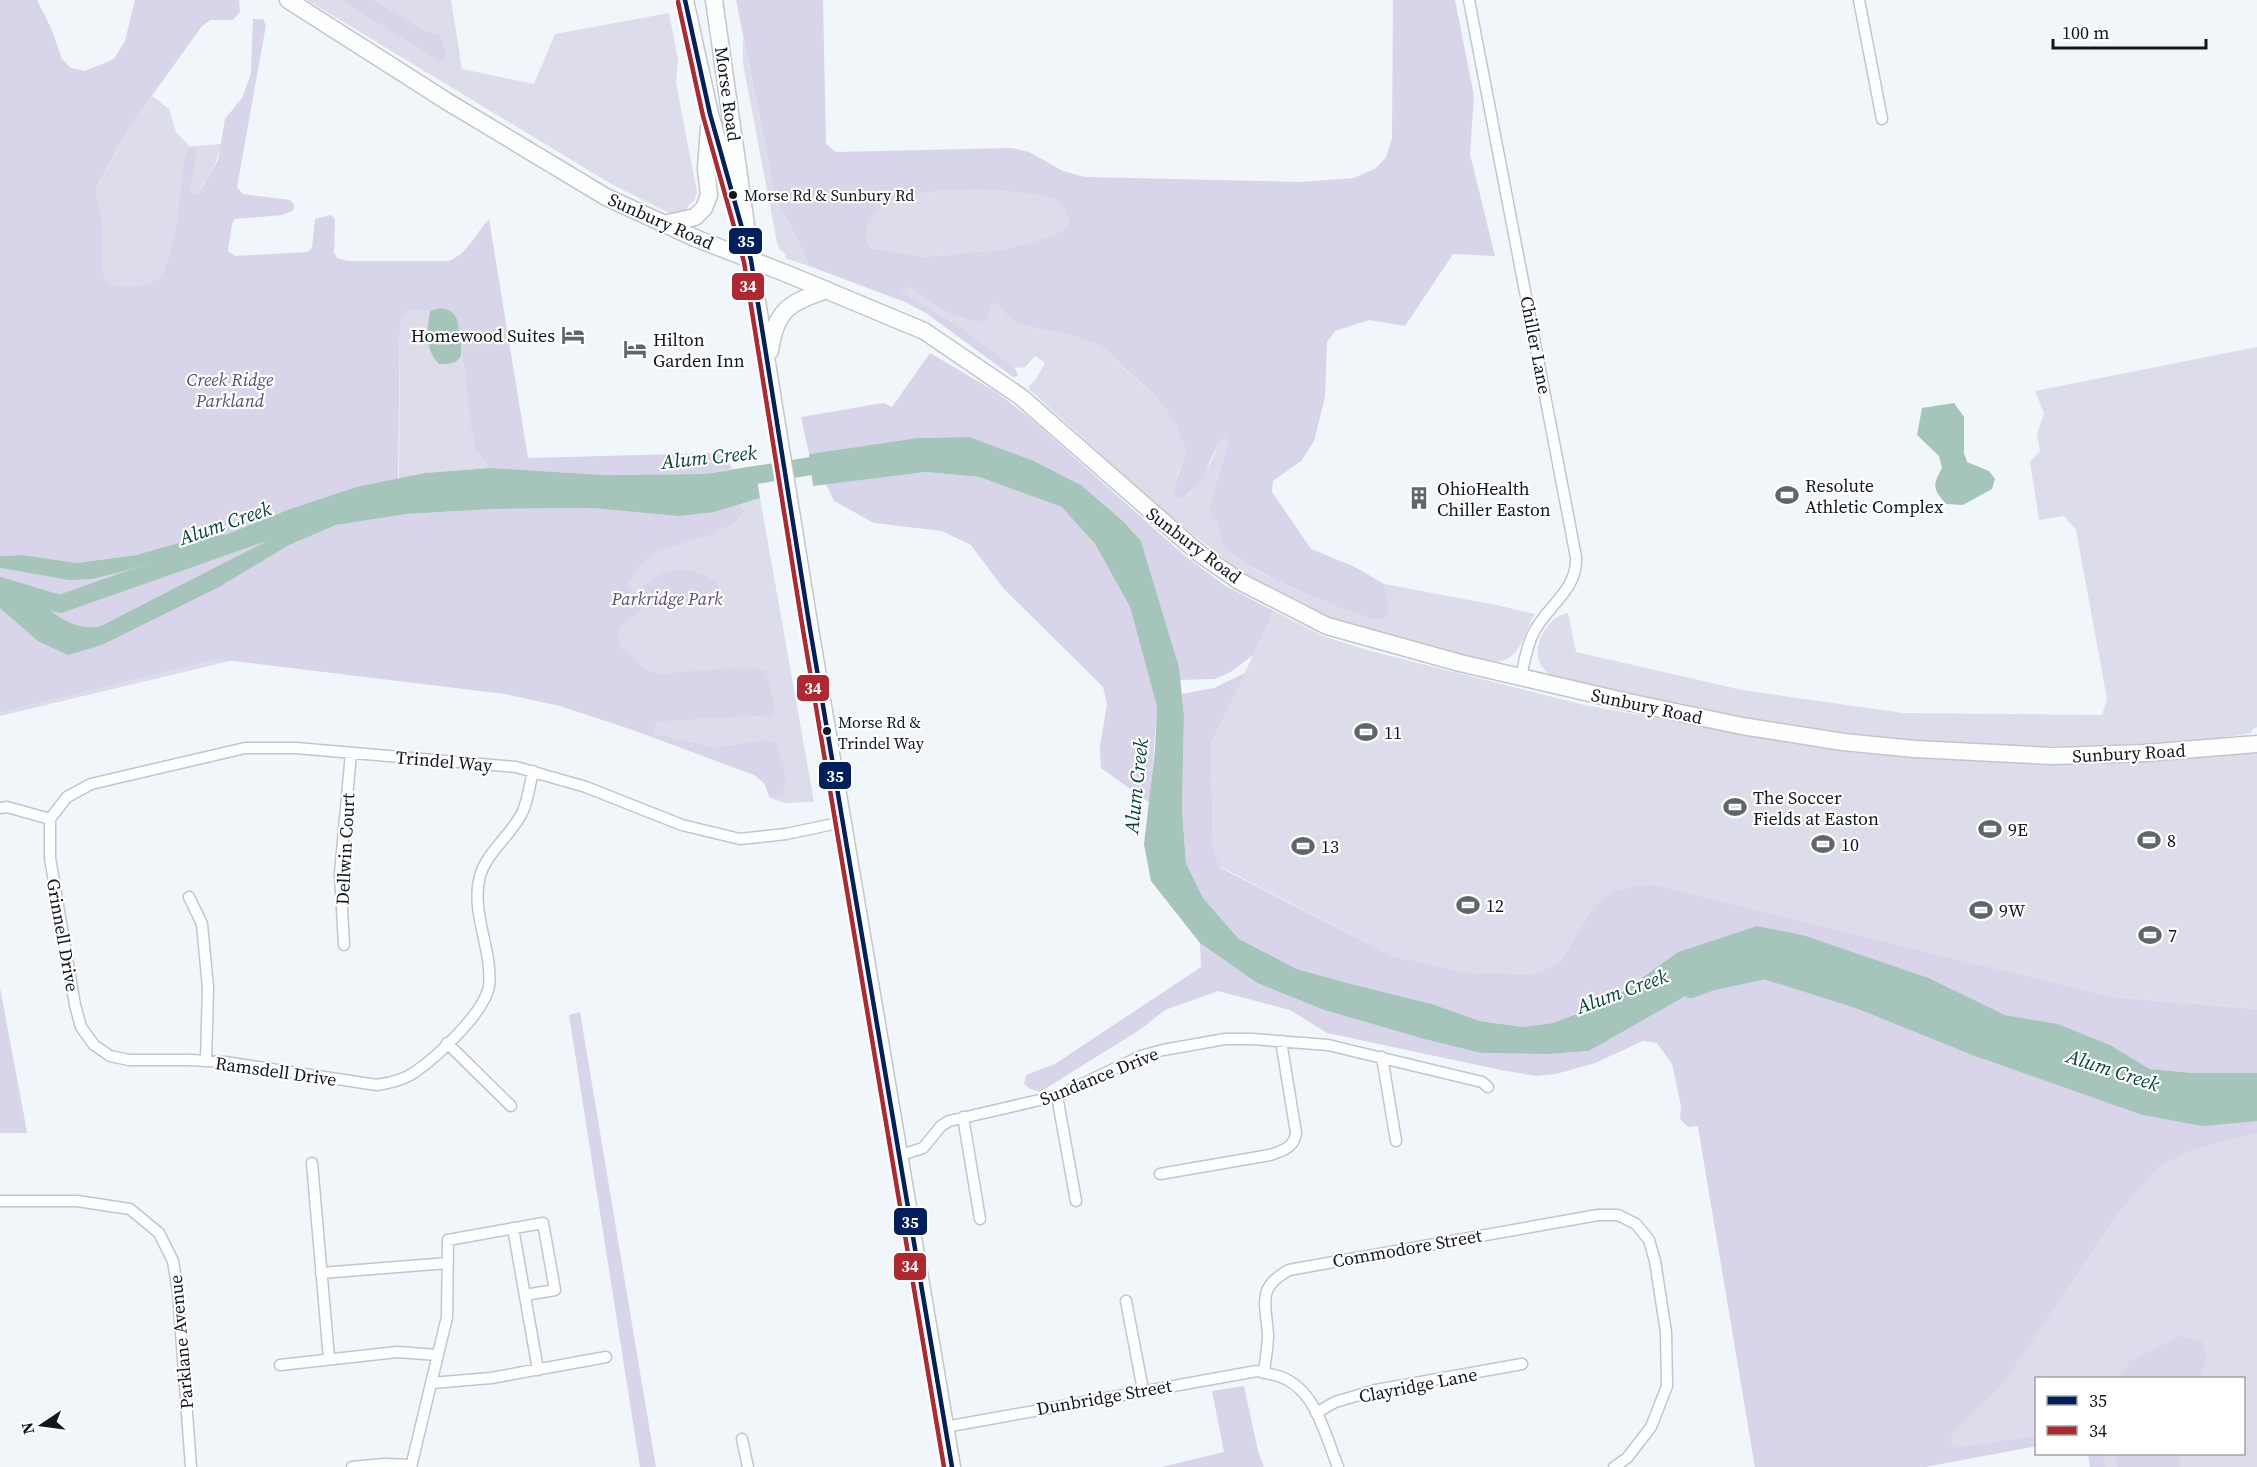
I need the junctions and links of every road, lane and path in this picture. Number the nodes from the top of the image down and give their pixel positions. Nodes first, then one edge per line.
1 (288, 0) edge
2 (685, 0) edge
3 (714, 0) edge
4 (1469, 0) edge
5 (1859, 0) edge
6 (710, 114) junction
7 (1882, 119) dead end
8 (664, 224) junction
9 (751, 260) junction
10 (827, 290) junction
11 (768, 367) junction
12 (1521, 678) junction
13 (2257, 744) edge
14 (351, 753) junction
15 (533, 771) junction
16 (0, 808) edge
17 (50, 819) junction
18 (843, 822) junction
19 (189, 897) dead end
20 (344, 945) dead end
21 (1281, 1041) junction
22 (447, 1043) junction
23 (94, 1045) joint
24 (1382, 1057) junction
25 (206, 1061) junction
26 (1488, 1087) dead end
27 (1057, 1096) junction
28 (511, 1106) dead end
29 (963, 1117) junction
30 (1396, 1141) dead end
31 (898, 1156) junction
32 (312, 1163) dead end
33 (1160, 1174) dead end
34 (0, 1201) edge
35 (1076, 1201) dead end
36 (980, 1219) dead end
37 (513, 1228) junction
38 (447, 1263) junction
39 (321, 1273) junction
40 (525, 1295) junction
41 (1126, 1301) dead end
42 (438, 1355) junction
43 (606, 1357) dead end
44 (328, 1359) junction
45 (1522, 1364) dead end
46 (280, 1365) dead end
47 (538, 1370) junction
48 (1264, 1373) junction
49 (431, 1383) junction
50 (1143, 1390) junction
51 (1316, 1413) junction
52 (945, 1427) junction
53 (742, 1439) dead end
54 (1627, 1458) junction
55 (411, 1466) edge
56 (191, 1467) edge
57 (351, 1467) edge
58 (748, 1467) edge
59 (952, 1467) edge
60 (1338, 1467) edge
61 (1614, 1467) edge
62 (1636, 1467) edge

1 - 8 main road, Sunbury Road
2 - 6 main road, Morse Road
3 - 9 main road, Morse Road
4 - 12 street, Chiller Lane
5 - 7 street
6 - 8 main road
6 - 9 main road, Morse Road
8 - 9 main road, Sunbury Road
9 - 10 main road, Sunbury Road
9 - 11 main road, Morse Road
10 - 11 main road
10 - 12 main road, Sunbury Road
11 - 18 main road, Morse Road
12 - 13 main road, Sunbury Road
14 - 15 street, Trindel Way
14 - 17 street, Trindel Way
14 - 20 street, Dellwin Court
15 - 18 street, Trindel Way
15 - 22 street, Ramsdell Drive
16 - 17 street
17 - 23 street, Grinnell Drive
18 - 31 main road, Morse Road
19 - 25 street
21 - 24 street, Sundance Drive
21 - 27 street, Sundance Drive
21 - 33 street
22 - 25 street, Ramsdell Drive
22 - 28 street
23 - 25 street, Ramsdell Drive
24 - 26 street, Sundance Drive
24 - 30 street
27 - 29 street, Sundance Drive
27 - 35 street
29 - 31 street, Sundance Drive
29 - 36 street
31 - 52 main road, Morse Road
32 - 39 street
34 - 56 street, Parklane Avenue
37 - 38 street
37 - 40 street
37 - 40 street
38 - 39 street
38 - 42 street
39 - 44 street
40 - 47 street
41 - 50 street
42 - 44 street
42 - 49 street
43 - 47 street
44 - 46 street
45 - 51 street, Clayridge Lane
47 - 49 street
48 - 50 street, Dunbridge Street
48 - 51 street
48 - 54 street, Commodore Street
49 - 55 street
50 - 52 street, Dunbridge Street
51 - 60 street
52 - 59 main road, Morse Road
53 - 58 street
54 - 61 street
54 - 62 street
55 - 57 street

